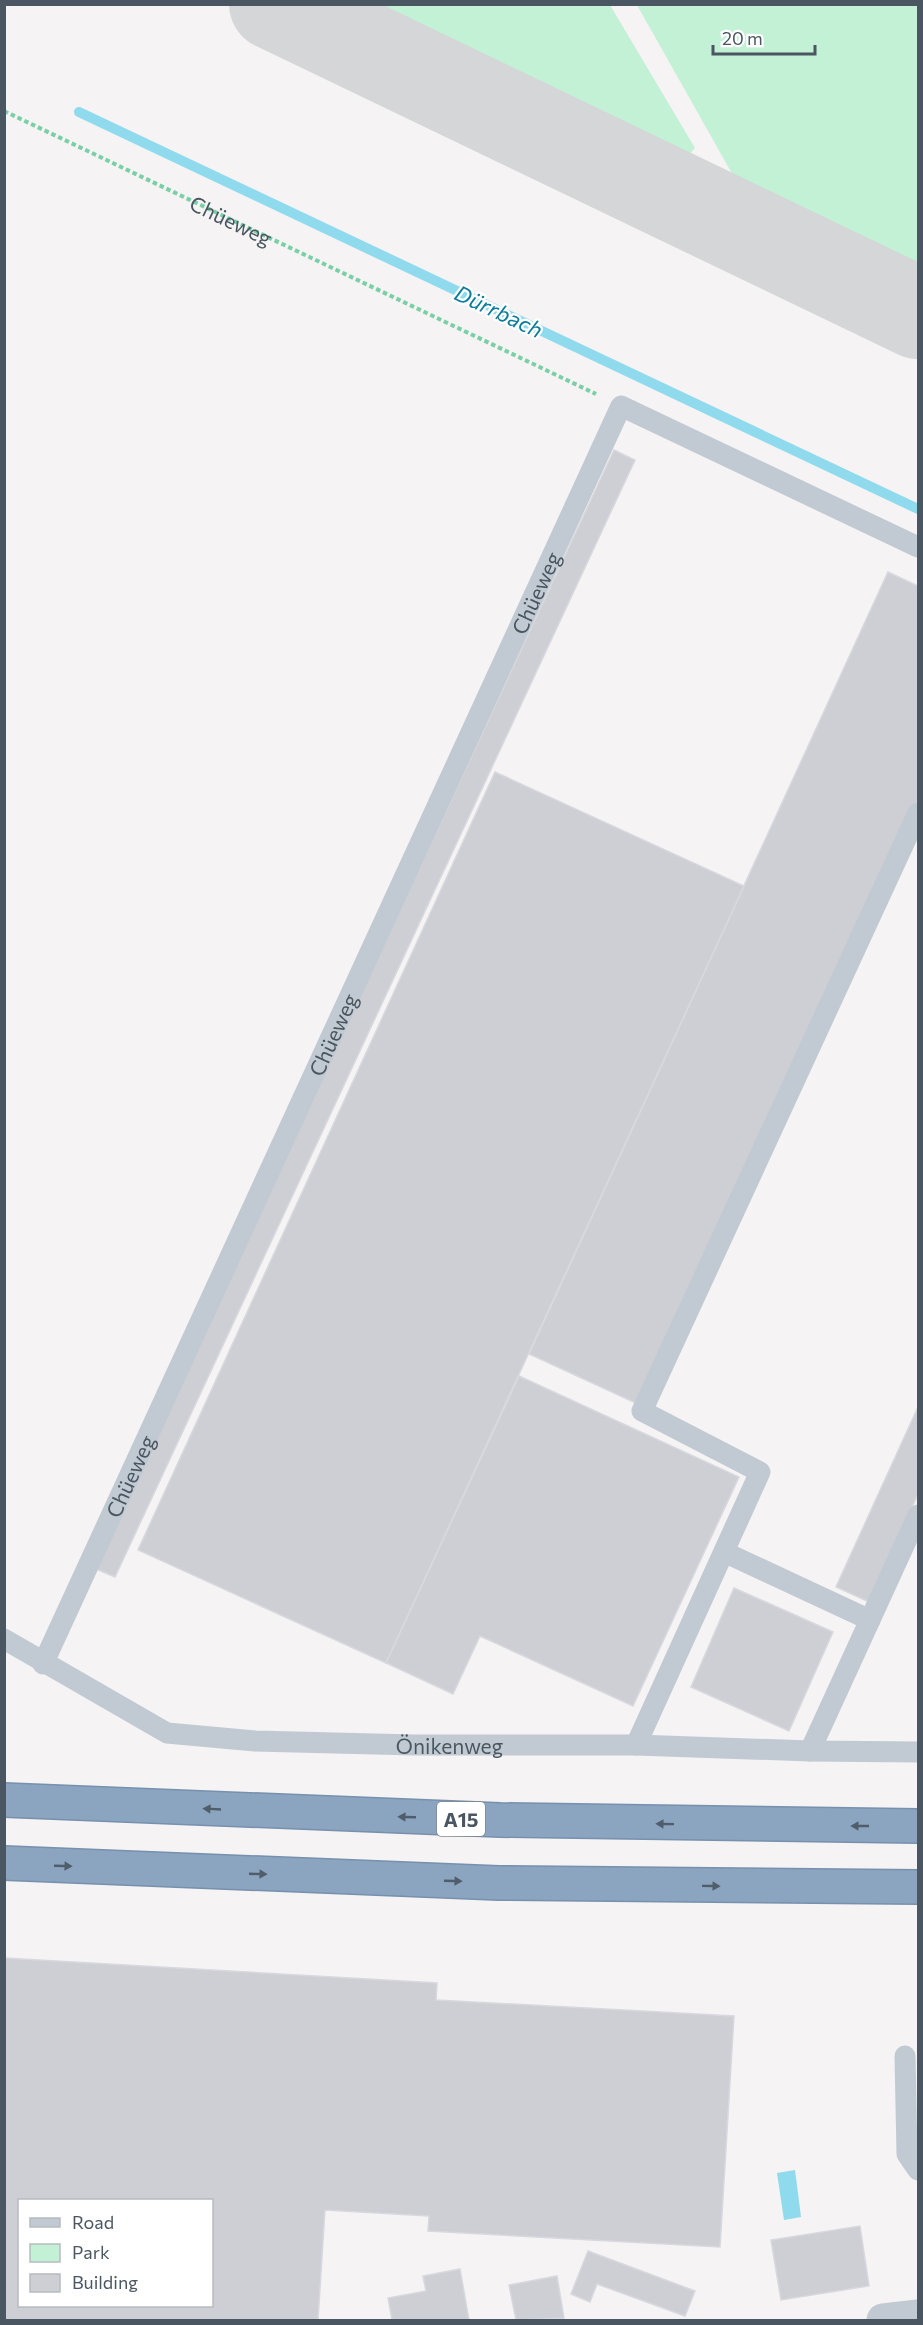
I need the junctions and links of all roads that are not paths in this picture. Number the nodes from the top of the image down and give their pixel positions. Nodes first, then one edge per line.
1 (918, 547) edge
2 (918, 813) edge
3 (918, 1515) edge
4 (724, 1552) junction
5 (870, 1620) junction
6 (4, 1639) edge
7 (43, 1664) junction
8 (636, 1745) junction
9 (810, 1751) junction
10 (918, 1752) edge
11 (4, 1800) edge
12 (918, 1826) edge
13 (4, 1863) edge
14 (918, 1887) edge
15 (905, 2056) dead end
16 (918, 2170) edge
17 (918, 2316) edge
18 (884, 2320) edge

1 - 7 lane, Chüeweg
2 - 4 lane
3 - 5 lane
4 - 5 lane
4 - 8 lane
5 - 9 lane
6 - 7 lane, Önikenweg
7 - 8 lane, Önikenweg
8 - 9 lane, Önikenweg
9 - 10 lane, Önikenweg
12 -> 11 highway, A15
13 -> 14 highway
15 - 16 lane
17 - 18 street

